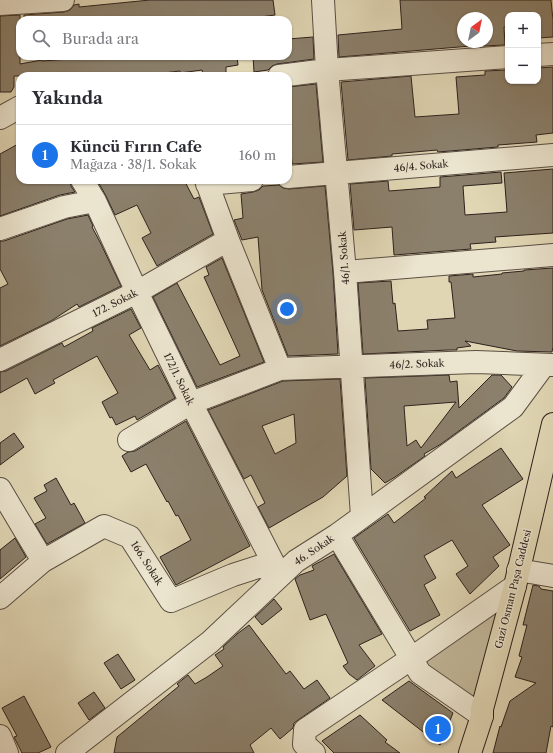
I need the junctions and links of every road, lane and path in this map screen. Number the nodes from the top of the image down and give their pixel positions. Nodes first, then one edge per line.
1 (63, 0) edge
2 (323, 0) edge
3 (0, 4) edge
4 (553, 54) edge
5 (541, 55) edge
6 (505, 57) edge
7 (327, 70) junction
8 (292, 74) edge
9 (16, 103) edge
10 (0, 105) edge
11 (16, 109) edge
12 (0, 118) edge
13 (553, 155) edge
14 (337, 173) junction
15 (292, 177) edge
16 (84, 184) edge
17 (208, 184) edge
18 (95, 201) junction
19 (0, 229) edge
20 (228, 240) junction
21 (553, 255) edge
22 (345, 272) junction
23 (137, 292) junction
24 (0, 360) edge
25 (549, 365) edge
26 (351, 366) junction
27 (280, 368) junction
28 (191, 403) junction
29 (553, 424) edge
30 (129, 440) dead end
31 (0, 488) edge
32 (362, 516) junction
33 (337, 535) junction
34 (43, 561) junction
35 (280, 576) junction
36 (553, 576) edge
37 (517, 578) junction
38 (0, 598) edge
39 (412, 658) junction
40 (482, 716) junction
41 (0, 736) edge
42 (7, 753) edge
43 (67, 753) edge
44 (314, 753) edge
45 (470, 753) edge

1 - 3 street
2 - 7 street, 46/1. Sokak
4 - 5 street
6 - 7 street
7 - 8 street
7 - 14 street, 46/1. Sokak
9 - 10 street
11 - 12 street
13 - 14 street, 46/4. Sokak
14 - 15 street, 46/4. Sokak
14 - 22 street, 46/1. Sokak
16 - 18 street, 172/1. Sokak
17 - 20 street
18 - 19 street
18 - 23 street, 172/1. Sokak
20 - 23 street, 172. Sokak
20 - 27 street
21 - 22 street
22 - 26 street, 46/1. Sokak
23 - 24 street, 172. Sokak
23 - 28 street, 172/1. Sokak
25 - 26 street, 46/2. Sokak
25 - 32 street, 46. Sokak
26 - 27 street, 46/2. Sokak
26 - 32 street, 46/1. Sokak
27 - 28 street, 46/2. Sokak
28 - 30 street, 46/2. Sokak
28 - 35 street, 172/1. Sokak
29 - 37 main road, Gazi Osman Paşa Caddesi
31 - 34 street
32 - 33 street, 46. Sokak
33 - 35 street, 46. Sokak
33 - 39 street
34 - 35 street, 166. Sokak
34 - 38 street, 166. Sokak
35 - 43 street, 46. Sokak
36 - 37 street
37 - 39 street
37 - 40 main road, Gazi Osman Paşa Caddesi
39 - 40 street
39 - 44 street
40 - 45 main road, Gazi Osman Paşa Caddesi
41 - 42 street

